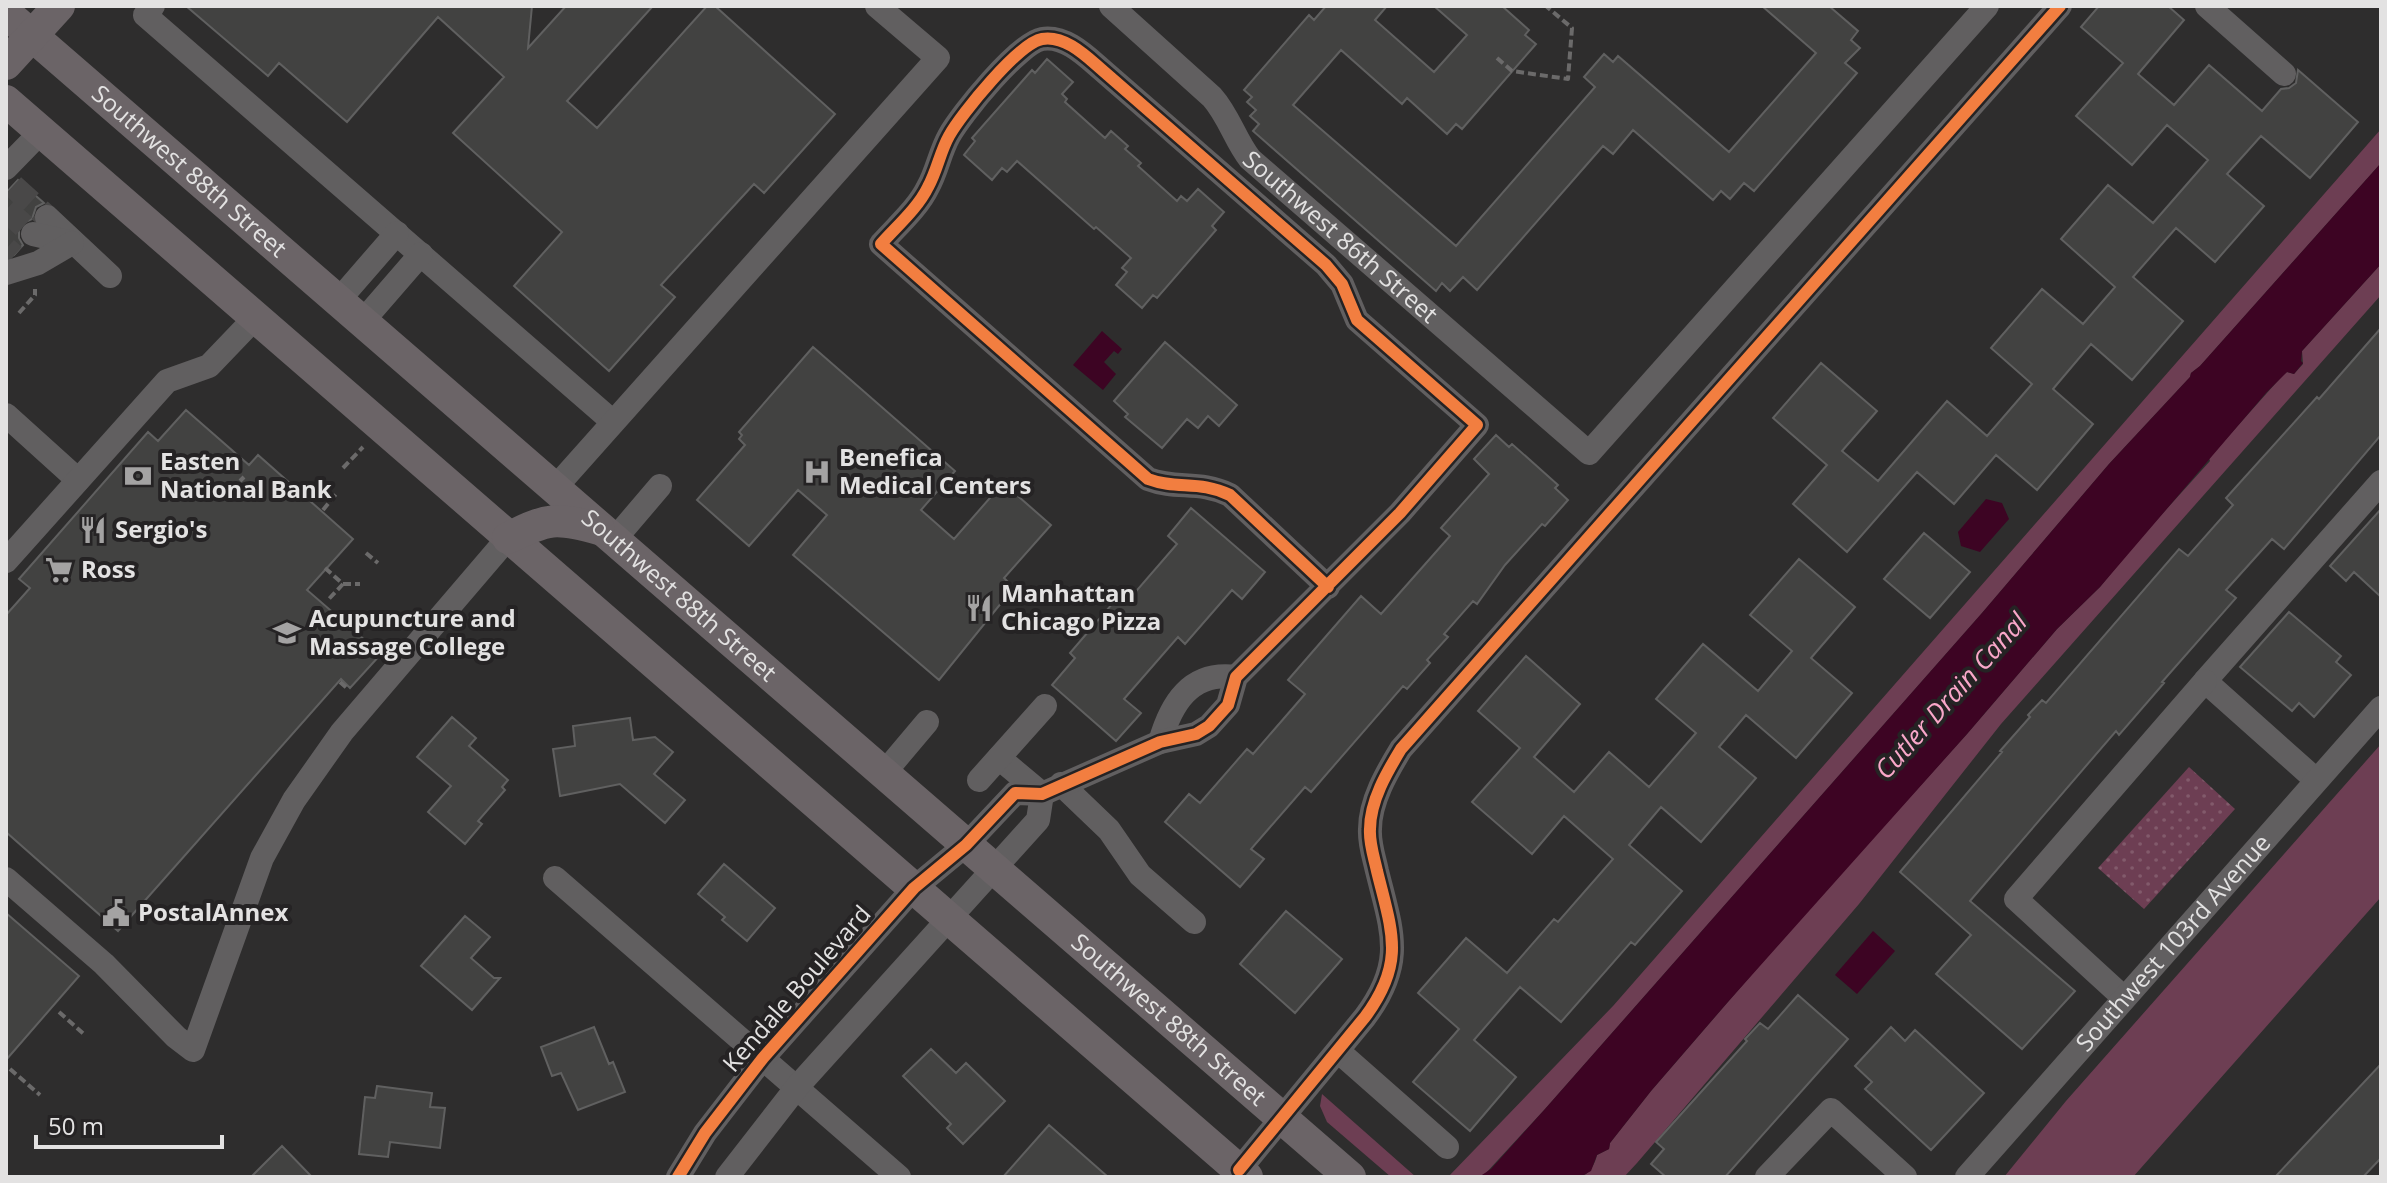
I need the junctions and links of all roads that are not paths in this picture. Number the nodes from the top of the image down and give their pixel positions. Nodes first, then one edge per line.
1 (59, 6) edge
2 (153, 6) edge
3 (877, 6) edge
4 (1111, 6) edge
5 (1987, 6) edge
6 (2060, 6) edge
7 (2207, 6) edge
8 (6, 13) edge
9 (32, 35) junction
10 (6, 64) edge
11 (2284, 74) dead end
12 (6, 101) edge
13 (41, 132) junction
14 (8, 178) edge
15 (40, 225) tunnel mouth
16 (397, 233) junction
17 (72, 243) junction
18 (421, 254) junction
19 (10, 264) edge
20 (110, 276) dead end
21 (338, 301) junction
22 (254, 319) junction
23 (362, 322) junction
24 (6, 415) edge
25 (612, 421) junction
26 (78, 480) junction
27 (2381, 482) edge
28 (660, 486) dead end
29 (554, 489) junction
30 (608, 535) junction
31 (508, 538) junction
32 (6, 561) edge
33 (1328, 587) junction
34 (1236, 677) junction
35 (2205, 681) junction
36 (1045, 706) dead end
37 (2381, 708) edge
38 (927, 722) dead end
39 (1160, 742) junction
40 (999, 758) junction
41 (884, 773) junction
42 (979, 780) dead end
43 (2316, 780) junction
44 (1051, 789) junction
45 (966, 845) junction
46 (994, 869) junction
47 (555, 878) dead end
48 (6, 879) edge
49 (914, 888) junction
50 (948, 917) junction
51 (1194, 922) dead end
52 (2124, 998) junction
53 (1338, 1051) junction
54 (763, 1058) junction
55 (797, 1087) junction
56 (1283, 1119) junction
57 (1447, 1147) dead end
58 (1243, 1173) edge
59 (678, 1177) edge
60 (727, 1177) edge
61 (899, 1177) edge
62 (1350, 1177) edge
63 (1767, 1177) edge
64 (1905, 1177) edge
65 (1967, 1177) edge

1 - 9 main road
2 - 16 street
3 - 25 street
4 - 5 street, Southwest 86th Street
6 - 53 street
7 - 11 street
8 - 9 main road, Southwest 88th Street
9 - 10 main road
9 - 21 main road, Southwest 88th Street
12 - 13 main road
13 - 14 street
13 - 22 main road
15 - 17 street
16 - 18 street
16 - 21 street
17 - 19 street
17 - 20 street
18 - 23 street
18 - 25 street
21 - 23 main road, Southwest 88th Street
22 - 26 street
22 - 31 main road
23 - 29 main road, Southwest 88th Street
24 - 26 street
25 - 29 street
26 - 32 street
27 - 35 street
28 - 30 street
29 - 30 main road, Southwest 88th Street
30 - 31 main road
30 - 41 main road, Southwest 88th Street
31 - 48 street
31 - 49 main road
33 - 33 street
33 - 34 street
34 - 39 street, Kendale Boulevard
34 - 39 street
35 - 43 street
35 - 52 street
36 - 40 street
37 - 43 street, Southwest 103rd Avenue
38 - 41 street
39 - 44 street, Kendale Boulevard
40 - 42 street
40 - 44 street
41 - 45 main road, Southwest 88th Street
43 - 52 street, Southwest 103rd Avenue
44 - 45 street, Kendale Boulevard
44 - 46 street
44 - 51 street
45 - 46 main road, Southwest 88th Street
45 - 49 street, Kendale Boulevard
46 - 50 street
46 - 56 main road, Southwest 88th Street
47 - 54 street
49 - 50 main road
49 - 54 street, Kendale Boulevard
50 - 55 street
50 - 58 main road
52 - 65 street, Southwest 103rd Avenue
53 - 56 street
53 - 57 street
54 - 55 street
54 - 59 street, Kendale Boulevard
55 - 60 street
55 - 61 street
56 - 58 street
56 - 62 main road, Southwest 88th Street
63 - 64 street

